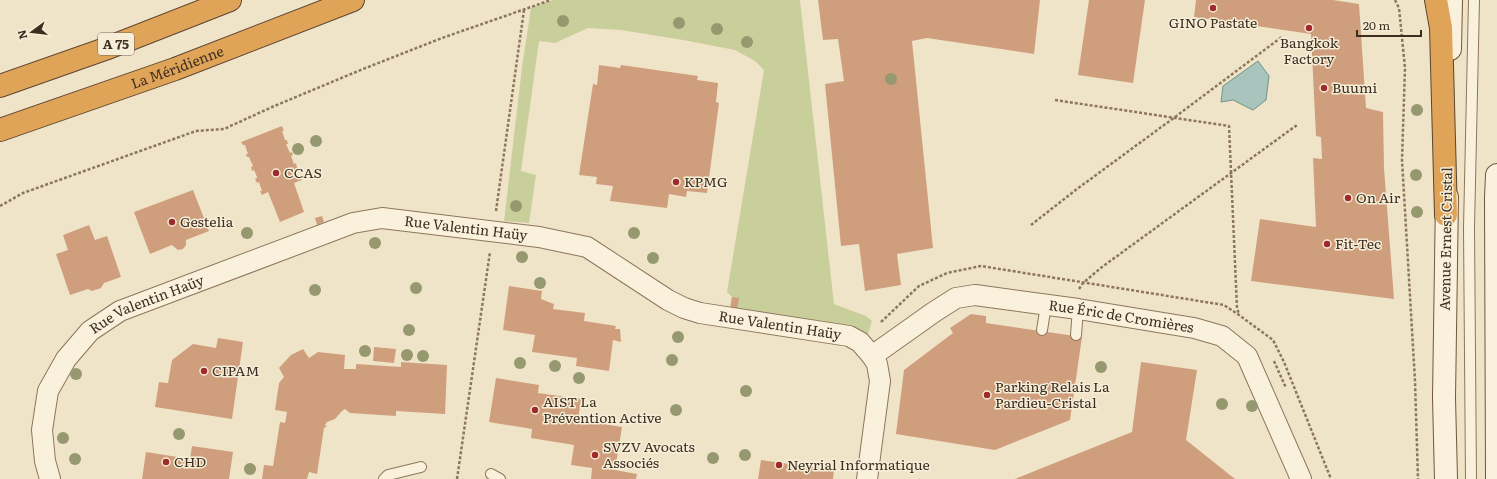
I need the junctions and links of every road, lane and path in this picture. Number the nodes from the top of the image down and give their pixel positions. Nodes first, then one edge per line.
1 (230, 0) edge
2 (353, 0) edge
3 (551, 0) edge
4 (1396, 0) edge
5 (1436, 0) edge
6 (1451, 0) edge
7 (1474, 0) edge
8 (524, 10) junction
9 (1284, 36) dead end
10 (0, 86) edge
11 (1055, 100) dead end
12 (1175, 118) junction
13 (1297, 125) dead end
14 (0, 130) edge
15 (1230, 173) junction
16 (1497, 175) edge
17 (497, 203) dead end
18 (0, 206) edge
19 (1446, 215) junction
20 (1031, 225) dead end
21 (1497, 254) edge
22 (488, 266) dead end
23 (1046, 305) junction
24 (1078, 309) junction
25 (1239, 314) dead end
26 (1042, 330) dead end
27 (1076, 335) dead end
28 (872, 356) junction
29 (421, 467) dead end
30 (50, 479) edge
31 (384, 479) edge
32 (458, 479) edge
33 (867, 479) edge
34 (1301, 479) edge
35 (1418, 479) edge
36 (1446, 479) edge
37 (1471, 479) edge
38 (1497, 479) edge

1 - 10 highway, A 75
2 - 14 highway, La Méridienne
3 - 8 path
4 - 35 path
5 - 19 highway
6 - 19 main road, Avenue Ernest Cristal
7 - 37 lane, Avenue Ernest Cristal
8 - 17 path
8 - 18 path
9 - 12 path
11 - 12 path
12 - 15 path
12 - 20 path
13 - 15 path
15 - 24 path
15 - 25 path
16 - 21 main road
19 - 36 main road, Avenue Ernest Cristal
21 - 38 main road
22 - 32 path
23 - 24 street, Rue Éric de Cromières
23 - 26 lane
23 - 28 street, Rue Éric de Cromières
24 - 27 lane
24 - 34 street, Rue Éric de Cromières
28 - 30 street, Rue Valentin Haüy
28 - 33 street, Rue Valentin Haüy
29 - 31 lane

